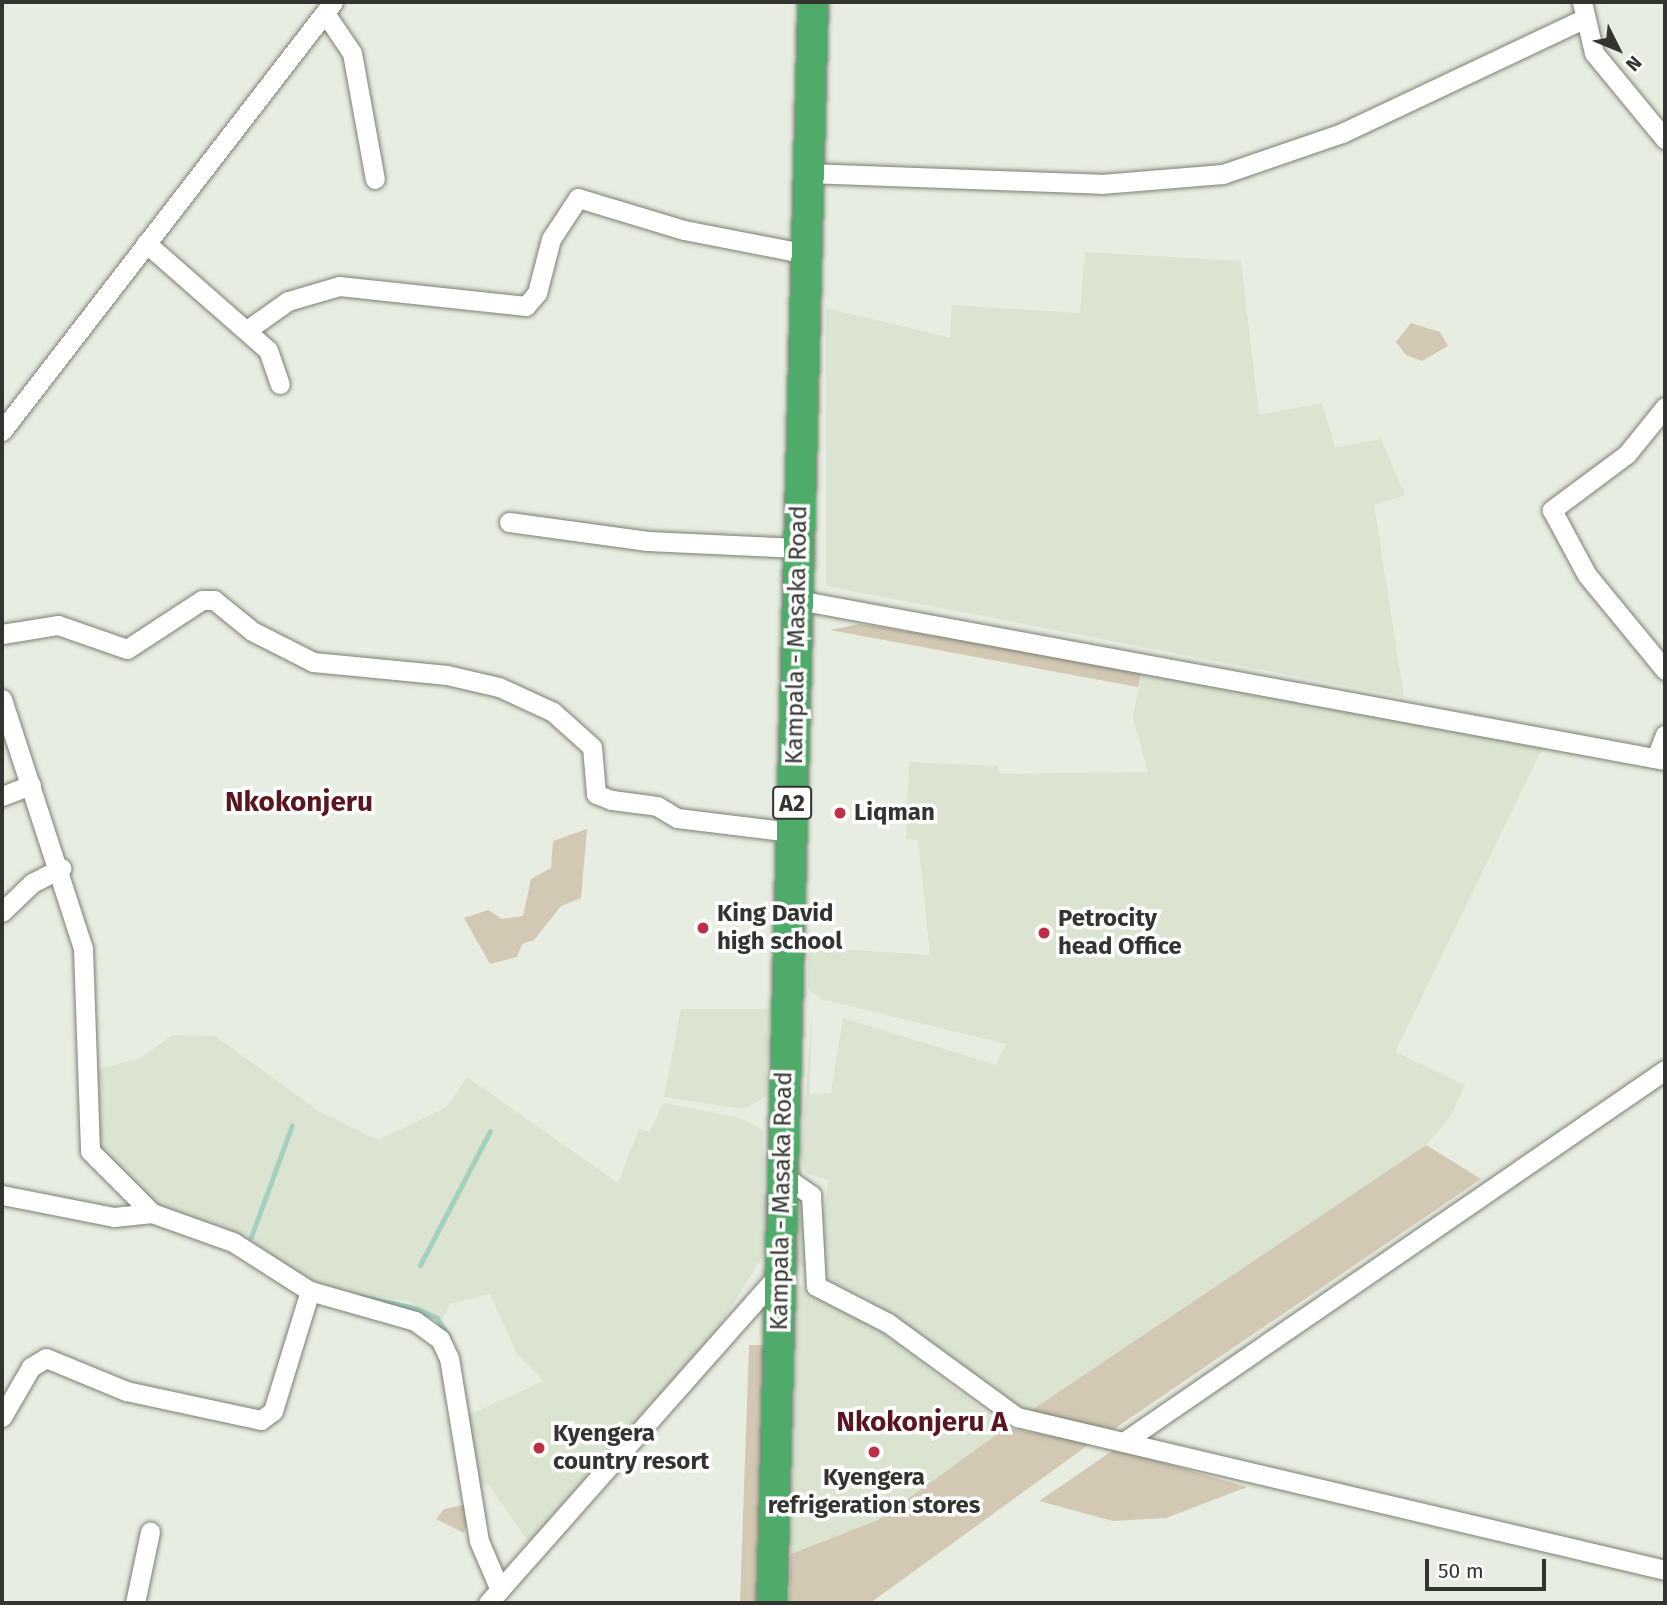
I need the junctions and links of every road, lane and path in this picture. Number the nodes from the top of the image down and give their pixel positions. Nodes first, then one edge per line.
1 (813, 2) edge
2 (329, 7) edge
3 (1583, 10) edge
4 (1665, 139) edge
5 (807, 173) junction
6 (375, 179) dead end
7 (146, 243) junction
8 (807, 254) junction
9 (247, 330) junction
10 (279, 384) dead end
11 (1665, 407) edge
12 (2, 431) edge
13 (509, 522) dead end
14 (798, 548) junction
15 (798, 600) junction
16 (2, 634) edge
17 (1665, 670) edge
18 (490, 695) dead end
19 (2, 699) edge
20 (1665, 735) edge
21 (1661, 759) edge
22 (31, 786) junction
23 (2, 796) edge
24 (791, 838) junction
25 (61, 868) junction
26 (2, 912) edge
27 (1665, 1070) edge
28 (781, 1174) junction
29 (6, 1200) edge
30 (152, 1213) junction
31 (782, 1271) junction
32 (310, 1291) junction
33 (2, 1418) edge
34 (1125, 1441) junction
35 (150, 1532) dead end
36 (1665, 1570) edge
37 (494, 1596) edge
38 (135, 1603) edge
39 (772, 1603) edge

1 - 5 highway, Kampala - Masaka Road / A2
2 - 6 street
2 - 7 street
3 - 4 street
3 - 5 street
5 - 8 highway, Kampala - Masaka Road / A2
7 - 9 street
7 - 12 street
8 - 9 street
8 - 14 highway, Kampala - Masaka Road / A2
9 - 10 street
11 - 17 street
13 - 14 street
14 - 15 highway, Kampala - Masaka Road / A2
15 - 21 street
15 - 24 highway, Kampala - Masaka Road / A2
16 - 24 street
18 - 24 street
19 - 22 street
20 - 21 street
22 - 23 street
22 - 25 street
24 - 28 highway, Kampala - Masaka Road / A2
25 - 26 street
25 - 30 street
27 - 34 street
28 - 31 highway, Kampala - Masaka Road / A2
28 - 34 street
29 - 30 street
30 - 32 street
31 - 37 street
31 - 39 highway, Kampala - Masaka Road / A2
32 - 33 street
32 - 37 street
34 - 36 street
35 - 38 street

